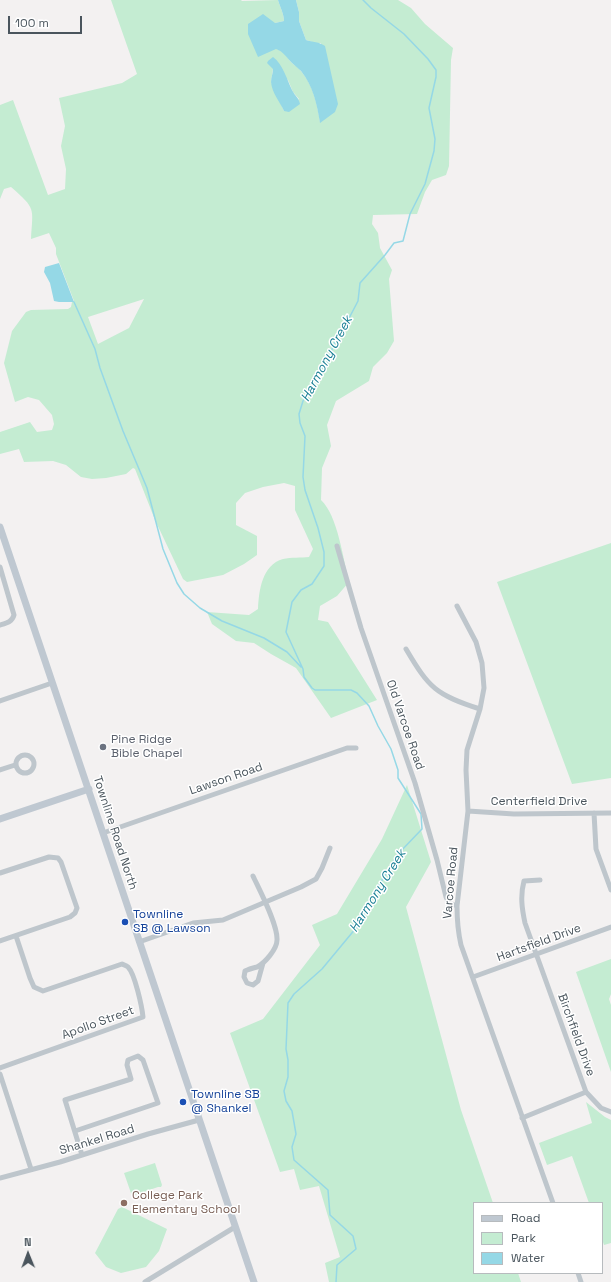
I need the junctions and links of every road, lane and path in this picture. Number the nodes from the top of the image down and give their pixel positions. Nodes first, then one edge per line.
1 (0, 527) edge
2 (337, 546) dead end
3 (0, 567) edge
4 (457, 606) dead end
5 (0, 625) edge
6 (406, 649) dead end
7 (52, 684) junction
8 (0, 701) edge
9 (480, 709) junction
10 (356, 748) dead end
11 (15, 765) dead end
12 (0, 770) edge
13 (88, 789) junction
14 (468, 811) junction
15 (594, 813) junction
16 (611, 813) edge
17 (0, 820) edge
18 (103, 832) junction
19 (330, 848) dead end
20 (0, 873) edge
21 (253, 876) dead end
22 (540, 880) dead end
23 (611, 890) edge
24 (265, 903) junction
25 (457, 906) junction
26 (611, 927) edge
27 (16, 936) junction
28 (0, 942) edge
29 (139, 942) junction
30 (537, 955) junction
31 (263, 963) junction
32 (473, 977) junction
33 (0, 1068) edge
34 (0, 1074) edge
35 (586, 1092) junction
36 (611, 1112) edge
37 (522, 1118) junction
38 (199, 1120) junction
39 (75, 1131) junction
40 (82, 1155) junction
41 (31, 1169) junction
42 (0, 1178) edge
43 (553, 1202) edge
44 (235, 1227) junction
45 (146, 1282) edge
46 (254, 1282) edge

1 - 7 main road, Townline Road North
2 - 25 street, Old Varcoe Road
3 - 5 street
4 - 9 street, Varcoe Road
6 - 9 street
7 - 8 street
7 - 13 main road, Townline Road North
9 - 14 street, Varcoe Road
10 - 18 street, Lawson Road
11 - 12 street
13 - 17 main road
13 - 18 main road, Townline Road North
14 - 15 street, Centerfield Drive
14 - 25 street, Varcoe Road
15 - 16 street, Centerfield Drive
15 - 23 street
18 - 29 main road, Townline Road North
19 - 24 street
20 - 27 street
21 - 24 street
22 - 30 street, Birchfield Drive
24 - 29 street
24 - 31 street
25 - 32 street, Varcoe Road
26 - 30 street, Hartsfield Drive
27 - 28 street
27 - 33 street, Apollo Street
29 - 38 main road, Townline Road North
30 - 32 street, Hartsfield Drive
30 - 35 street, Birchfield Drive
31 - 31 street
32 - 37 street, Varcoe Road
34 - 41 street
35 - 36 street, Birchfield Drive
35 - 37 street
37 - 43 street, Varcoe Road
38 - 40 street, Shankel Road
38 - 44 main road, Townline Road North
39 - 39 street
39 - 40 street
40 - 41 street, Shankel Road
41 - 42 street, Shankel Road
44 - 45 street
44 - 46 main road, Townline Road North

